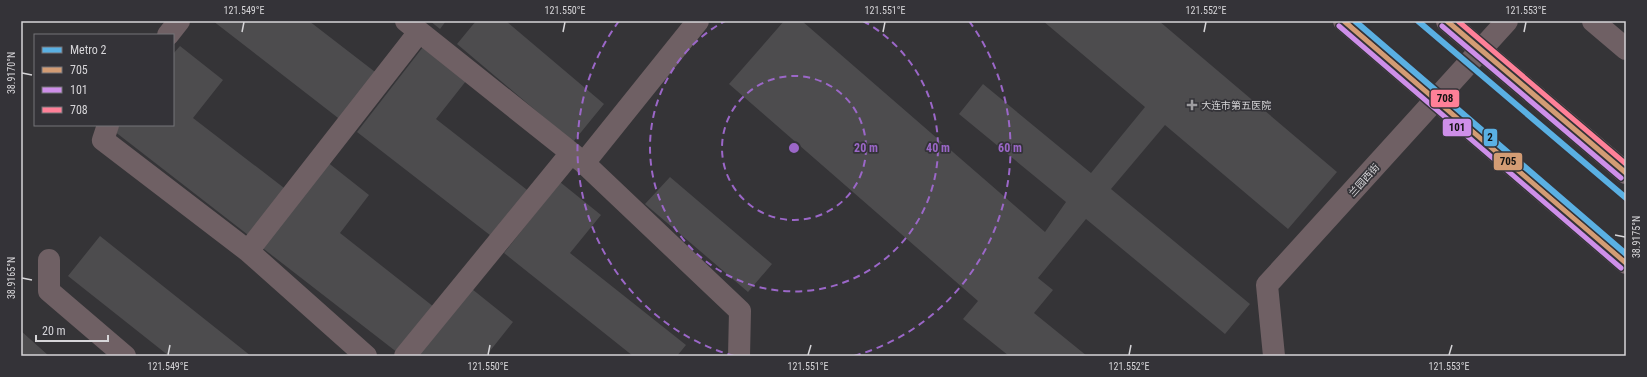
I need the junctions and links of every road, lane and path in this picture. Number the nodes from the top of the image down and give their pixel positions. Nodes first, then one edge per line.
1 (179, 21) edge
2 (698, 21) edge
3 (1344, 21) edge
4 (1447, 21) edge
5 (1507, 21) edge
6 (1593, 21) edge
7 (412, 26) edge
8 (169, 34) edge
9 (1626, 49) edge
10 (1482, 51) junction
11 (1436, 100) junction
12 (108, 126) edge
13 (577, 158) junction
14 (1626, 173) edge
15 (248, 251) junction
16 (49, 260) dead end
17 (1626, 263) edge
18 (125, 356) edge
19 (366, 356) edge
20 (405, 356) edge
21 (739, 356) edge
22 (1274, 356) edge

1 - 8 street
2 - 13 street
3 - 11 main road
4 - 10 main road
5 - 10 street, 兰园西街
6 - 9 street
7 - 13 street
7 - 15 street
10 - 11 street, 兰园西街
10 - 14 main road
11 - 17 main road
11 - 22 street, 兰园西街
12 - 15 street
13 - 20 street
13 - 21 street
15 - 19 street
16 - 18 street

